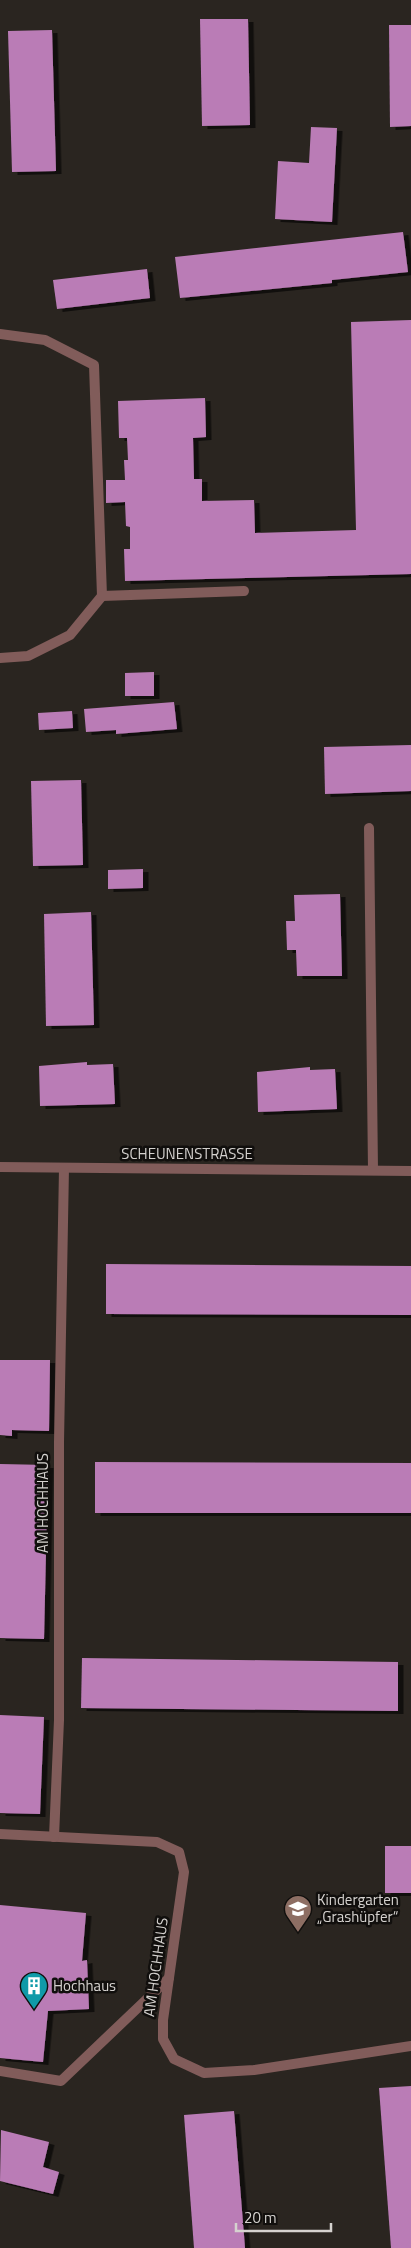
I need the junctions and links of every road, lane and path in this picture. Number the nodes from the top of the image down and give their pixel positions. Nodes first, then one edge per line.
1 (0, 334) edge
2 (244, 592) dead end
3 (102, 596) junction
4 (0, 658) edge
5 (370, 828) dead end
6 (0, 1167) edge
7 (64, 1168) junction
8 (373, 1170) junction
9 (411, 1171) edge
10 (0, 1834) edge
11 (54, 1837) junction
12 (169, 1978) junction
13 (411, 2046) edge
14 (0, 2071) edge

1 - 3 street
2 - 3 street
3 - 4 street
5 - 8 street
6 - 7 street, SCHEUNENSTRASSE
7 - 8 street, SCHEUNENSTRASSE
7 - 11 street, AM HOCHHAUS
8 - 9 street, SCHEUNENSTRASSE
10 - 11 street, AM HOCHHAUS
11 - 12 street, AM HOCHHAUS
12 - 13 street, AM HOCHHAUS
12 - 14 street

